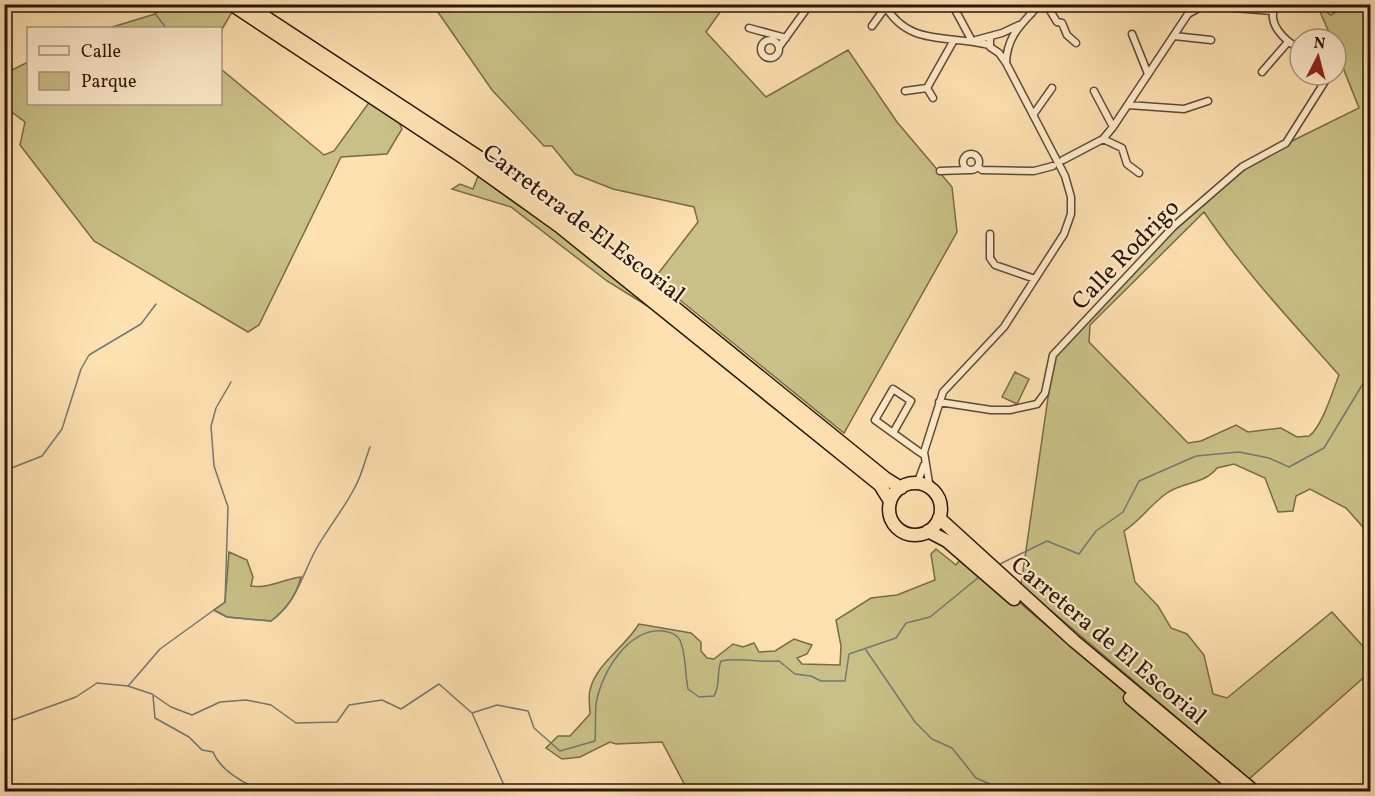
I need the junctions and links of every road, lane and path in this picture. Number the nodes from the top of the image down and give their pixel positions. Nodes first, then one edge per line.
1 (231, 4) edge
2 (246, 4) edge
3 (810, 4) edge
4 (952, 4) edge
5 (1026, 4) edge
6 (1040, 4) edge
7 (1046, 4) edge
8 (1276, 4) edge
9 (1208, 5) edge
10 (884, 6) edge
11 (1195, 6) edge
12 (1272, 11) junction
13 (1031, 14) junction
14 (1019, 25) junction
15 (872, 26) dead end
16 (749, 28) dead end
17 (1002, 33) junction
18 (1132, 34) dead end
19 (1174, 36) junction
20 (990, 37) junction
21 (786, 38) junction
22 (954, 40) junction
23 (1211, 40) dead end
24 (972, 41) junction
25 (1008, 41) junction
26 (1288, 42) joint
27 (1076, 43) dead end
28 (989, 45) junction
29 (779, 47) dead end
30 (1006, 49) junction
31 (999, 53) junction
32 (1006, 63) junction
33 (1262, 72) dead end
34 (1148, 74) junction
35 (1321, 87) edge
36 (927, 88) junction
37 (1052, 88) dead end
38 (905, 91) dead end
39 (1094, 91) dead end
40 (933, 98) dead end
41 (1208, 101) dead end
42 (1128, 105) junction
43 (1033, 115) junction
44 (1113, 127) junction
45 (1103, 139) junction
46 (1055, 158) junction
47 (1063, 160) junction
48 (1053, 166) junction
49 (978, 167) junction
50 (1060, 168) junction
51 (968, 170) junction
52 (940, 171) dead end
53 (1139, 173) dead end
54 (990, 234) dead end
55 (1035, 279) junction
56 (939, 402) junction
57 (893, 433) junction
58 (924, 458) junction
59 (917, 484) junction
60 (901, 488) junction
61 (930, 489) junction
62 (890, 501) junction
63 (939, 518) junction
64 (928, 531) junction
65 (1216, 771) junction
66 (1236, 792) edge
67 (1241, 792) edge
68 (1255, 792) edge

1 - 62 highway, Carretera de El Escorial
2 - 60 highway, Carretera de El Escorial
3 - 21 street
4 - 24 street
5 - 13 street
6 - 13 street
7 - 27 street
8 - 12 street
9 - 11 street
9 - 12 street
10 - 15 street
10 - 22 street
11 - 19 street
12 - 26 street
13 - 14 street
14 - 17 street
14 - 25 street
16 - 21 street
17 - 20 street
17 - 25 street
18 - 34 street
19 - 23 street
19 - 34 street
20 - 24 street
20 - 28 street
21 - 29 street
22 - 24 street
22 - 36 street
24 - 28 street
25 - 30 street
26 - 33 street
28 - 31 street
30 - 31 street
30 - 32 street
31 - 32 street
32 - 43 street
34 - 42 street
35 - 56 street, Calle Rodrigo
36 - 38 street
36 - 40 street
37 - 43 street
39 - 44 street
41 - 42 street
42 - 44 street
43 - 46 street
44 - 45 street
45 - 47 street
45 - 53 street
46 - 47 street
46 - 48 street
46 - 50 street
47 - 50 street
48 - 49 street
48 - 50 street
49 - 51 street
49 - 51 street
50 - 55 street
51 - 52 street
54 - 55 street
55 - 56 street
56 - 58 street
57 - 57 street
57 - 58 street
58 - 59 street
58 - 61 street
59 - 60 highway
59 - 61 highway
60 - 62 highway
61 - 63 highway
62 - 64 highway
63 - 64 highway
63 - 68 highway, Carretera de El Escorial
64 - 65 highway, Carretera de El Escorial
65 - 66 highway
65 - 67 highway, Carretera de El Escorial

